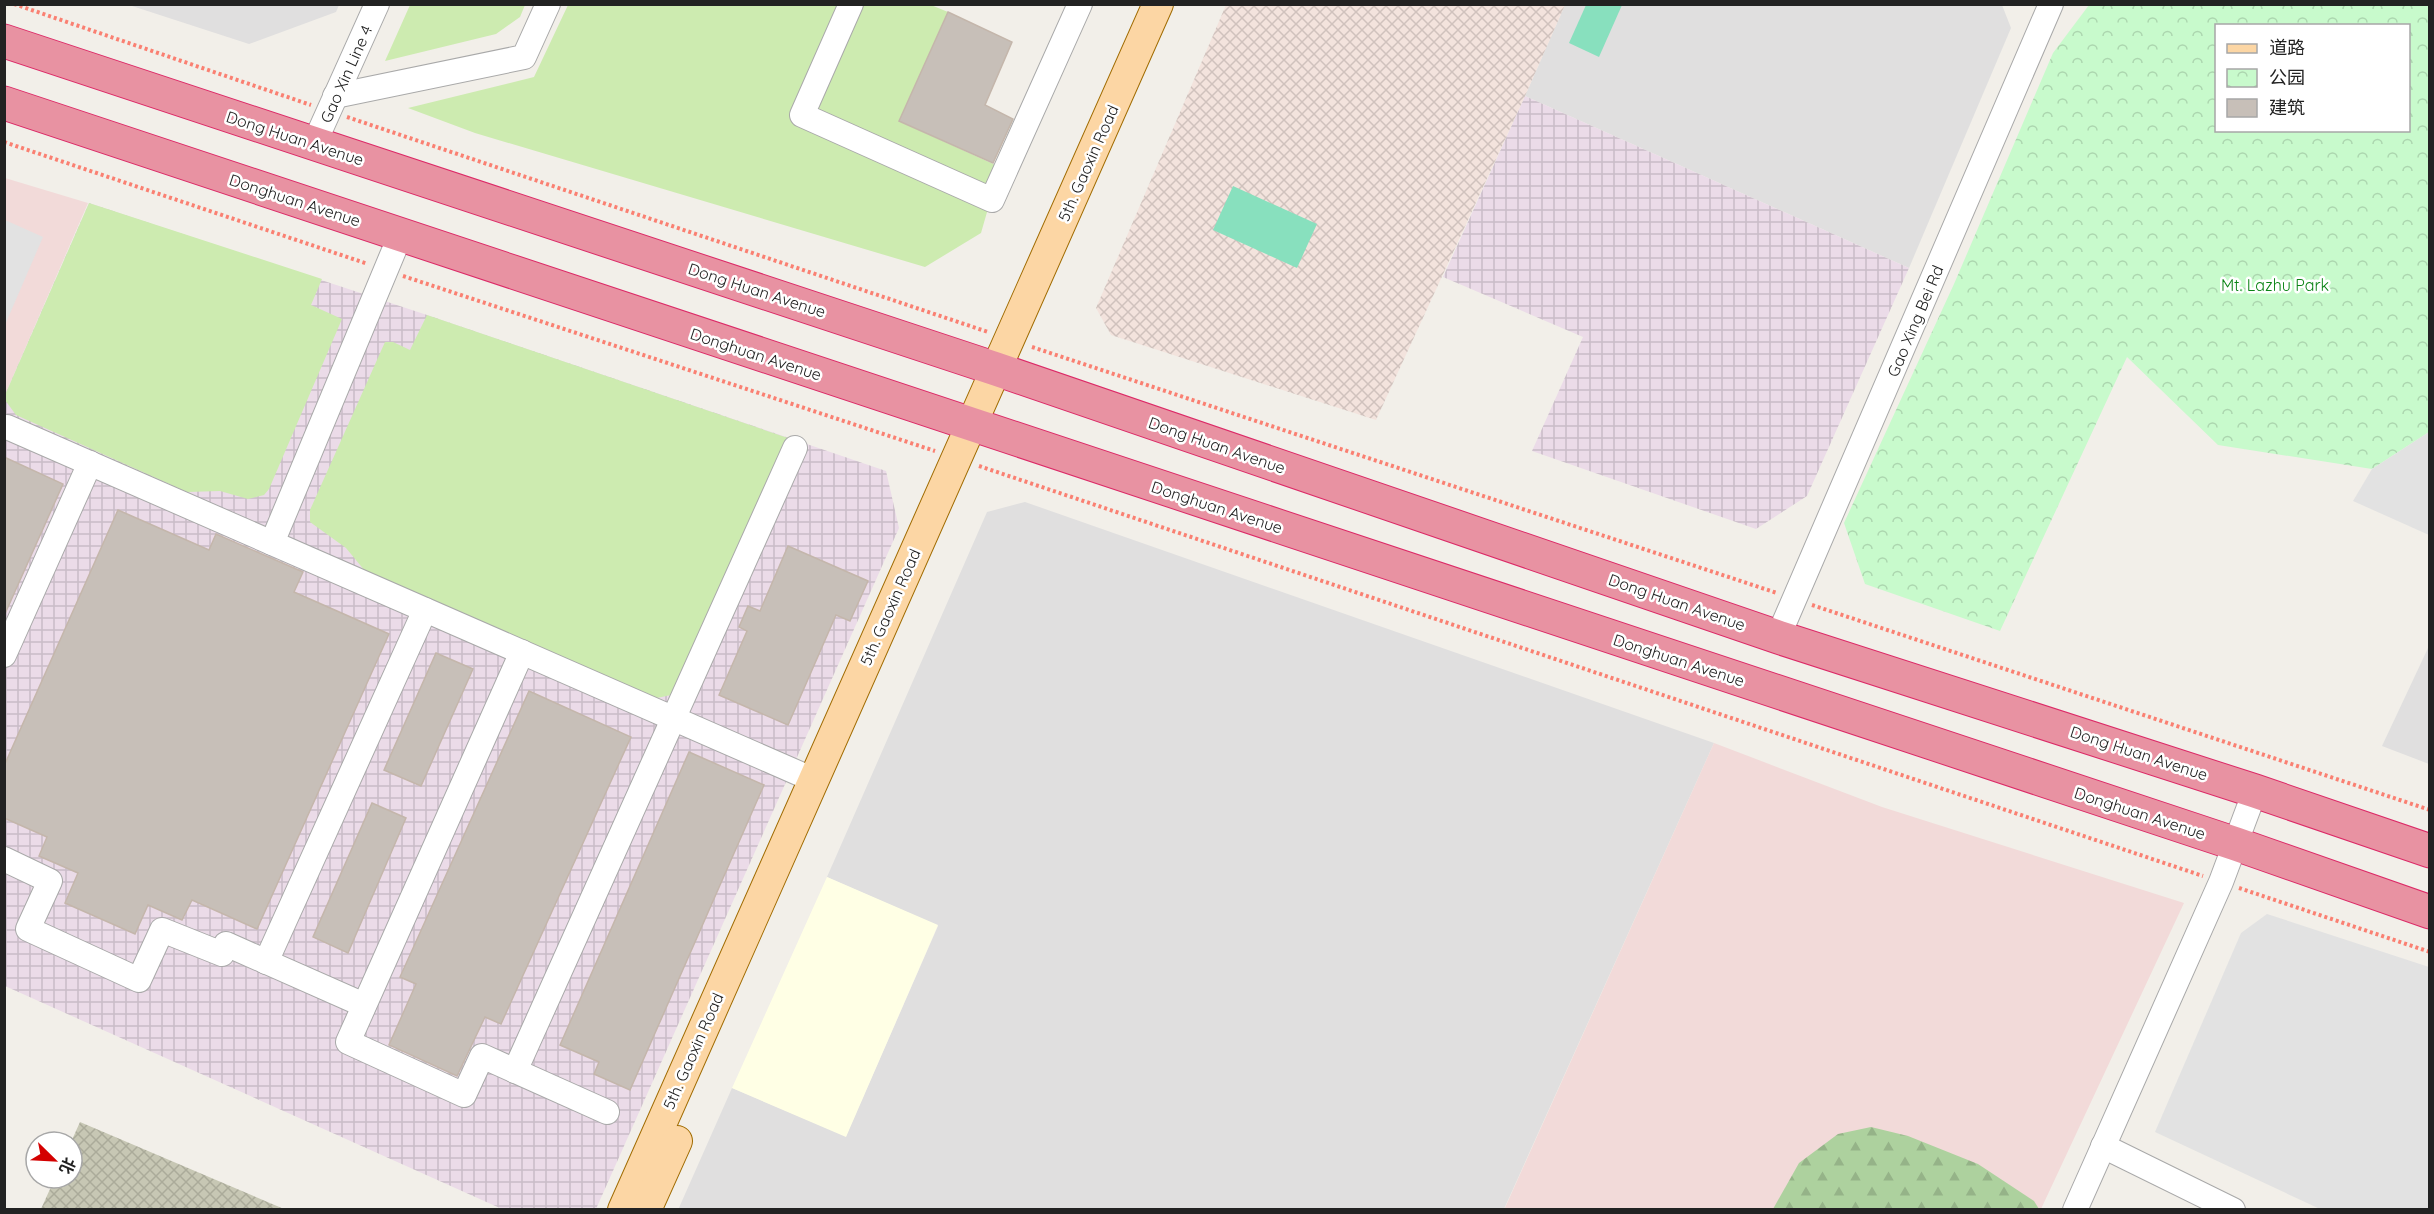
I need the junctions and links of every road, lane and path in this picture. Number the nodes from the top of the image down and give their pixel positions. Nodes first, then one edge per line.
1 (14, 4) edge
2 (377, 4) edge
3 (548, 4) edge
4 (851, 4) edge
5 (1080, 4) edge
6 (1158, 4) edge
7 (1179, 4) edge
8 (2051, 4) edge
9 (4, 41) edge
10 (4, 103) edge
11 (332, 104) junction
12 (4, 142) edge
13 (314, 144) junction
14 (400, 236) junction
15 (387, 271) junction
16 (1018, 342) junction
17 (1005, 373) junction
18 (8, 427) dead end
19 (980, 428) junction
20 (795, 448) dead end
21 (965, 462) junction
22 (90, 463) junction
23 (272, 543) junction
24 (1795, 599) junction
25 (425, 610) junction
26 (1778, 636) junction
27 (522, 652) junction
28 (4, 655) edge
29 (673, 718) junction
30 (814, 780) junction
31 (2255, 791) junction
32 (2430, 810) edge
33 (2236, 844) junction
34 (2430, 851) edge
35 (4, 860) edge
36 (2221, 882) junction
37 (2430, 912) edge
38 (2430, 952) edge
39 (266, 962) junction
40 (364, 1005) junction
41 (515, 1071) junction
42 (607, 1112) dead end
43 (2103, 1146) junction
44 (623, 1209) edge
45 (646, 1209) edge
46 (2075, 1209) edge
47 (2233, 1209) edge

1 - 11 path
2 - 11 street, Gao Xin Line 4
3 - 11 street
4 - 5 street
6 - 16 main road, 5th. Gaoxin Road
7 - 16 main road, 5th. Gaoxin Road
8 - 24 street, Gao Xing Bei Rd
9 - 13 highway, Dong Huan Avenue
10 - 14 highway, Donghuan Avenue
11 - 13 street, Gao Xin Line 4
11 - 16 path
12 - 15 path
13 - 17 highway, Dong Huan Avenue
14 - 15 street
14 - 19 highway, Donghuan Avenue
15 - 21 path
15 - 23 street
16 - 17 main road, 5th. Gaoxin Road
16 - 24 path
17 - 19 main road, 5th. Gaoxin Road
17 - 26 highway, Dong Huan Avenue
18 - 22 street
19 - 21 main road, 5th. Gaoxin Road
19 - 33 highway, Donghuan Avenue
20 - 29 street
21 - 30 main road, 5th. Gaoxin Road
21 - 36 path
21 - 45 main road, 5th. Gaoxin Road
22 - 23 street
22 - 28 street
23 - 25 street
24 - 26 street, Gao Xing Bei Rd
24 - 32 path
25 - 27 street
25 - 39 street
26 - 31 highway, Dong Huan Avenue
27 - 29 street
27 - 40 street
29 - 30 street
29 - 41 street
30 - 44 main road, 5th. Gaoxin Road
31 - 33 street
31 - 34 highway, Dong Huan Avenue
33 - 36 street
33 - 37 highway, Donghuan Avenue
35 - 39 street
36 - 38 path
36 - 43 street
39 - 40 street
40 - 41 street
41 - 42 street
43 - 46 street
43 - 47 street

